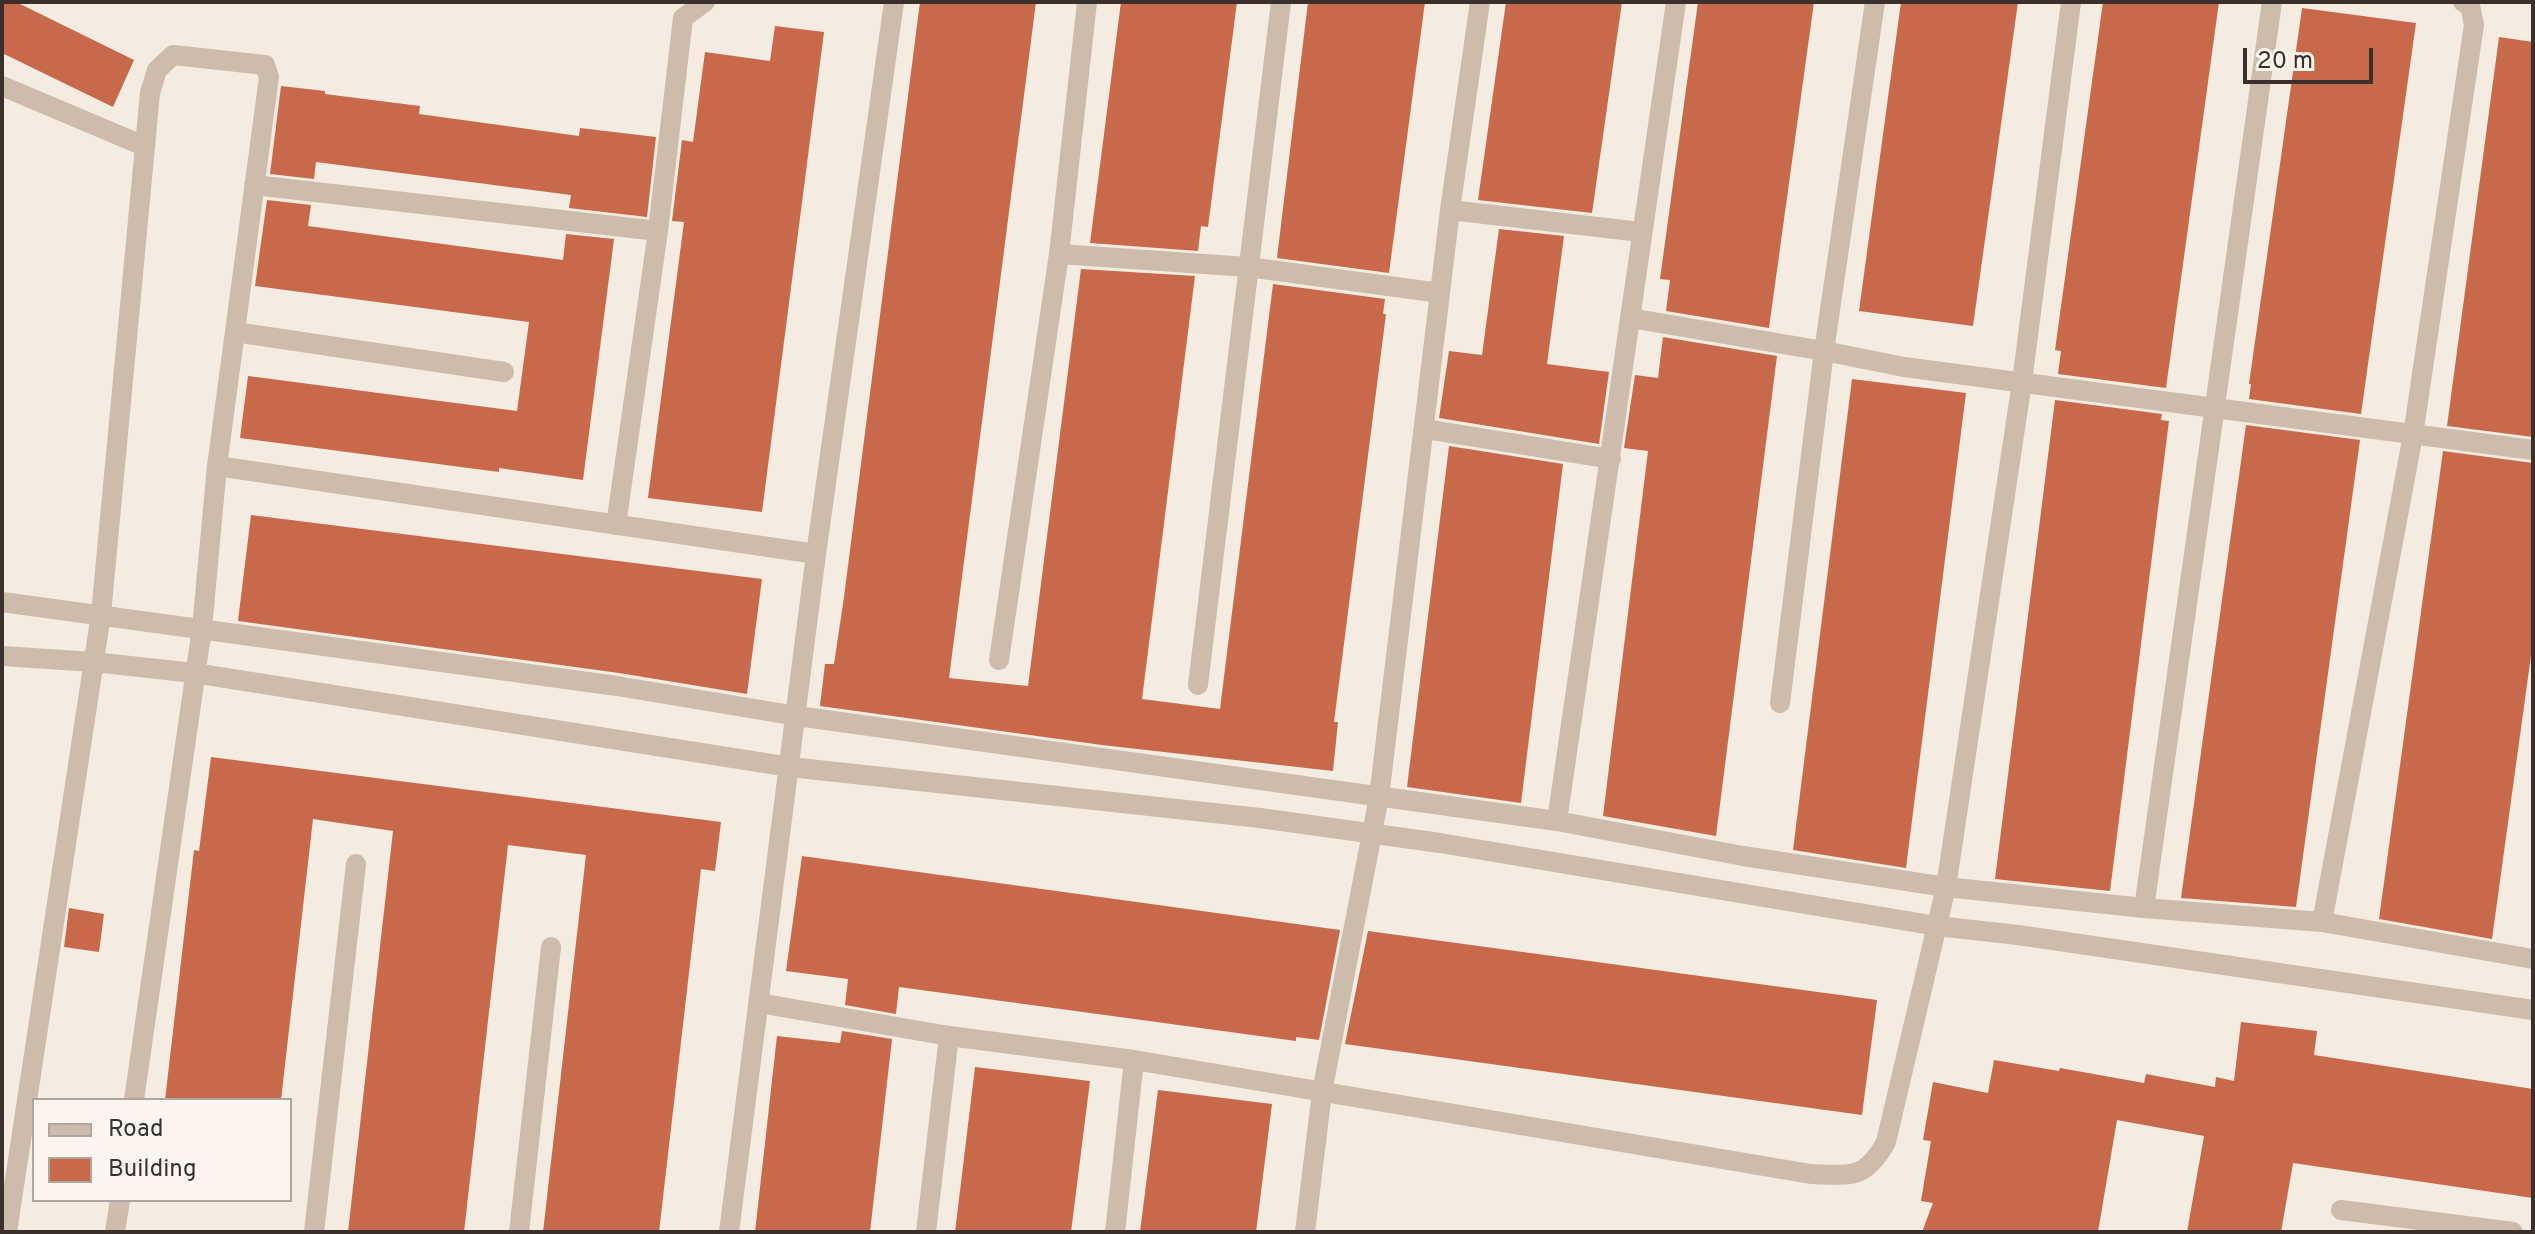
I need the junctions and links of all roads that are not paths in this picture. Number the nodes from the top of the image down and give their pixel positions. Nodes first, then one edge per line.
1 (705, 2) edge
2 (894, 2) edge
3 (1087, 2) edge
4 (1281, 2) edge
5 (1480, 2) edge
6 (1676, 2) edge
7 (1875, 2) edge
8 (2071, 2) edge
9 (2272, 2) edge
10 (2463, 2) edge
11 (2, 86) edge
12 (144, 146) junction
13 (254, 185) junction
14 (1450, 210) junction
15 (658, 231) junction
16 (1641, 232) junction
17 (1059, 254) junction
18 (1248, 267) junction
19 (1440, 293) junction
20 (1630, 318) junction
21 (235, 332) junction
22 (1824, 351) junction
23 (504, 372) dead end
24 (2022, 382) junction
25 (2216, 408) junction
26 (1425, 429) junction
27 (2413, 435) junction
28 (2533, 450) edge
29 (1611, 459) junction
30 (217, 466) junction
31 (616, 525) junction
32 (816, 554) junction
33 (2, 602) edge
34 (101, 614) junction
35 (202, 628) junction
36 (2, 656) edge
37 (999, 660) dead end
38 (94, 662) junction
39 (194, 673) junction
40 (1198, 685) dead end
41 (1780, 703) dead end
42 (797, 716) junction
43 (790, 767) junction
44 (1379, 797) junction
45 (1557, 821) junction
46 (1373, 835) junction
47 (356, 864) dead end
48 (1946, 887) junction
49 (2144, 908) junction
50 (2322, 922) junction
51 (1937, 926) junction
52 (551, 947) dead end
53 (2533, 959) edge
54 (759, 1003) junction
55 (2533, 1010) edge
56 (949, 1036) junction
57 (1134, 1060) junction
58 (1322, 1092) junction
59 (134, 1098) edge
60 (120, 1202) edge
61 (2341, 1210) dead end
62 (7, 1232) edge
63 (115, 1232) edge
64 (314, 1232) edge
65 (519, 1232) edge
66 (729, 1232) edge
67 (926, 1232) edge
68 (1115, 1232) edge
69 (1305, 1232) edge
70 (2513, 1232) edge

1 - 15 street
2 - 32 street
3 - 17 street
4 - 18 street
5 - 14 street
6 - 16 street
7 - 22 street
8 - 24 street
9 - 25 street
10 - 27 street
11 - 12 street
12 - 13 street
12 - 34 street
13 - 15 street
13 - 21 street
14 - 16 street
14 - 19 street
15 - 31 street
16 - 20 street
17 - 18 street
17 - 37 street
18 - 19 street
18 - 40 street
19 - 26 street
20 - 22 street
20 - 29 street
21 - 23 street
21 - 30 street
22 - 24 street
22 - 41 street
24 - 25 street
24 - 48 street
25 - 27 street
25 - 49 street
26 - 29 street
26 - 44 street
27 - 28 street
27 - 50 street
29 - 45 street
30 - 31 street
30 - 35 street
31 - 32 street
32 - 42 street
33 - 34 street
34 - 35 street
34 - 38 street
35 - 39 street
35 - 42 street
36 - 38 street
38 - 39 street
38 - 62 street
39 - 43 street
39 - 59 street
42 - 43 street
42 - 44 street
43 - 46 street
43 - 54 street
44 - 45 street
44 - 46 street
45 - 48 street
46 - 51 street
46 - 58 street
47 - 64 street
48 - 49 street
48 - 51 street
49 - 50 street
50 - 53 street
51 - 55 street
51 - 58 street
52 - 65 street
54 - 56 street
54 - 66 street
56 - 57 street
56 - 67 street
57 - 58 street
57 - 68 street
58 - 69 street
60 - 63 street
61 - 70 street

